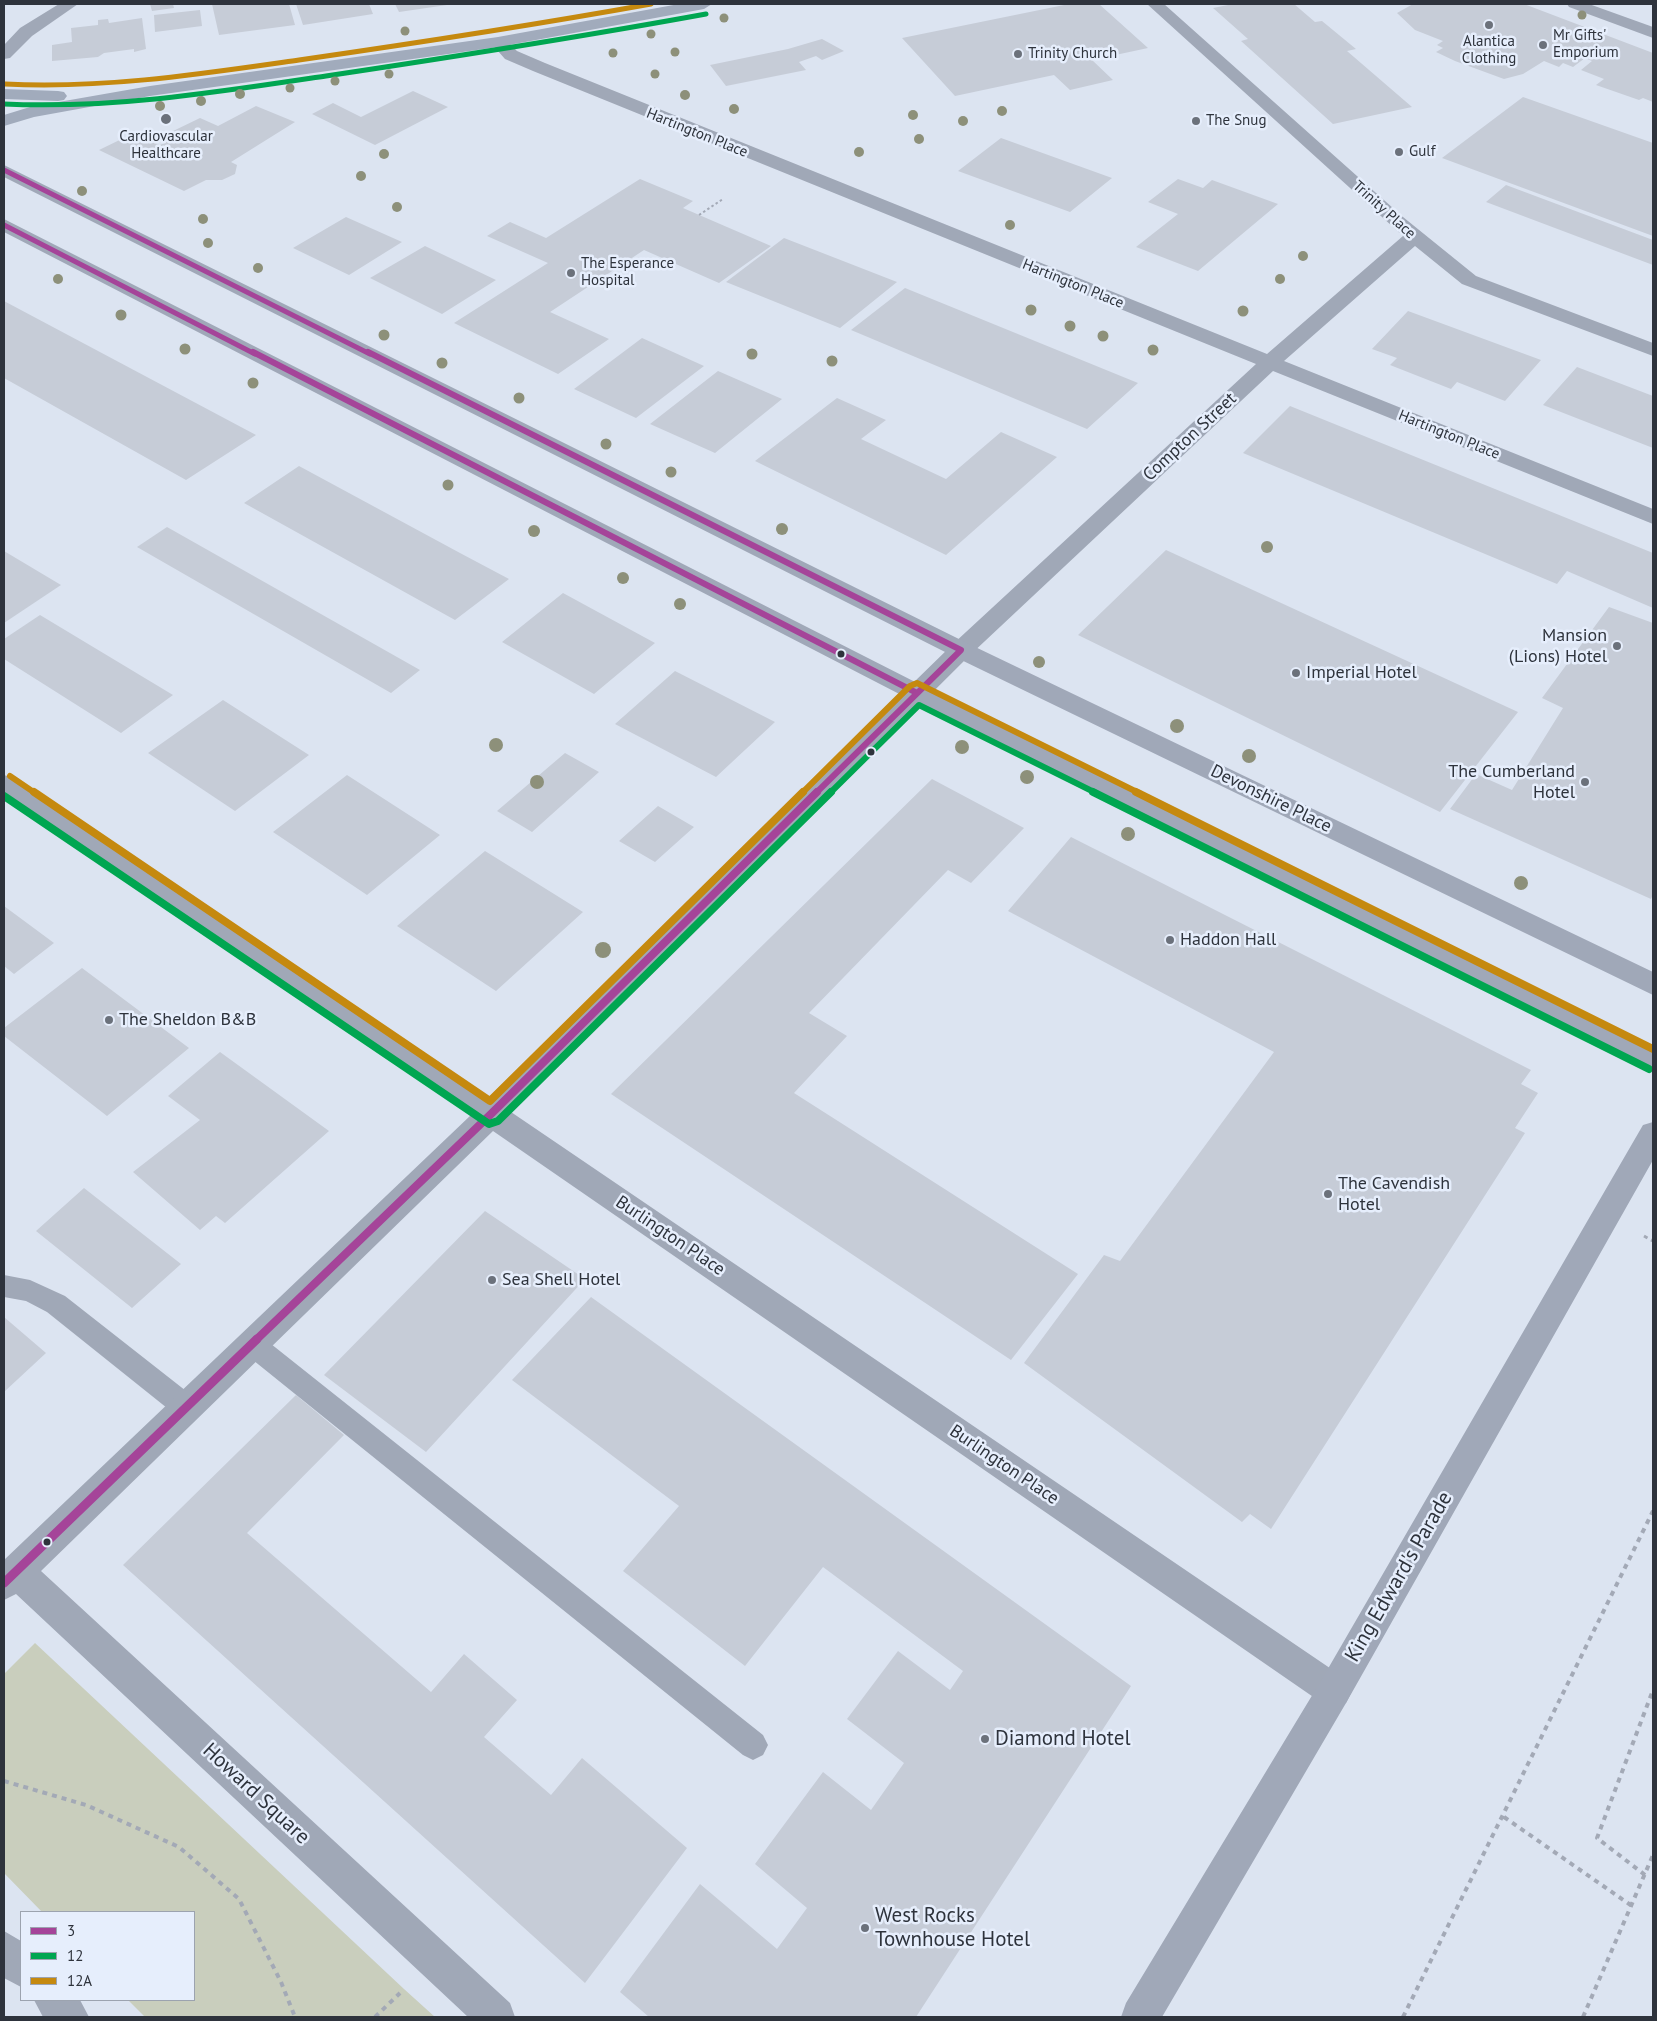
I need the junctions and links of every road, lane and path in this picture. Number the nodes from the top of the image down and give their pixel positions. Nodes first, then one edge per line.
1 (70, 4) edge
2 (704, 4) edge
3 (1155, 4) edge
4 (1575, 4) edge
5 (26, 32) junction
6 (1653, 33) edge
7 (4, 40) edge
8 (498, 42) junction
9 (4, 54) edge
10 (150, 91) junction
11 (4, 94) edge
12 (4, 121) edge
13 (4, 170) edge
14 (723, 199) dead end
15 (699, 215) dead end
16 (4, 225) edge
17 (1414, 237) junction
18 (1653, 350) edge
19 (1269, 363) junction
20 (1653, 517) edge
21 (961, 650) junction
22 (918, 692) junction
23 (4, 784) edge
24 (1653, 984) edge
25 (1653, 1060) edge
26 (491, 1114) junction
27 (1653, 1134) edge
28 (4, 1286) edge
29 (252, 1344) junction
30 (186, 1407) junction
31 (1653, 1511) edge
32 (10, 1577) edge
33 (1653, 1690) edge
34 (1334, 1691) junction
35 (753, 1745) dead end
36 (4, 1781) edge
37 (1504, 1817) junction
38 (1653, 1855) edge
39 (1645, 1875) junction
40 (1632, 1906) junction
41 (4, 1950) edge
42 (20, 1967) edge
43 (53, 2001) edge
44 (70, 2017) edge
45 (295, 2017) edge
46 (496, 2017) edge
47 (1140, 2017) edge
48 (1404, 2017) edge
49 (1583, 2017) edge

1 - 5 street
2 - 8 main road
3 - 17 street, Trinity Place
4 - 6 street
5 - 7 street
5 - 9 street
8 - 10 main road
8 - 19 street, Hartington Place
10 - 11 main road
10 - 12 main road
13 - 21 main road, Devonshire Place
14 - 15 path
16 - 22 main road
17 - 18 street, Trinity Place
17 - 19 street, Compton Street
19 - 20 street, Hartington Place
19 - 21 street, Compton Street
21 - 22 street, Compton Street
21 - 24 main road, Devonshire Place
22 - 25 main road
22 - 26 street, Compton Street
23 - 26 street, Burlington Place
26 - 29 street, Compton Street
26 - 34 street, Burlington Place
27 - 34 main road, King Edward's Parade
28 - 30 lane
29 - 30 street, Compton Street
29 - 35 lane
30 - 32 street, Compton Street
31 - 37 path
32 - 46 street, Howard Square
33 - 39 path
34 - 47 main road, King Edward's Parade
36 - 45 path
37 - 40 path
37 - 48 path
38 - 39 path
39 - 40 path
40 - 49 path
41 - 42 street
43 - 44 street

